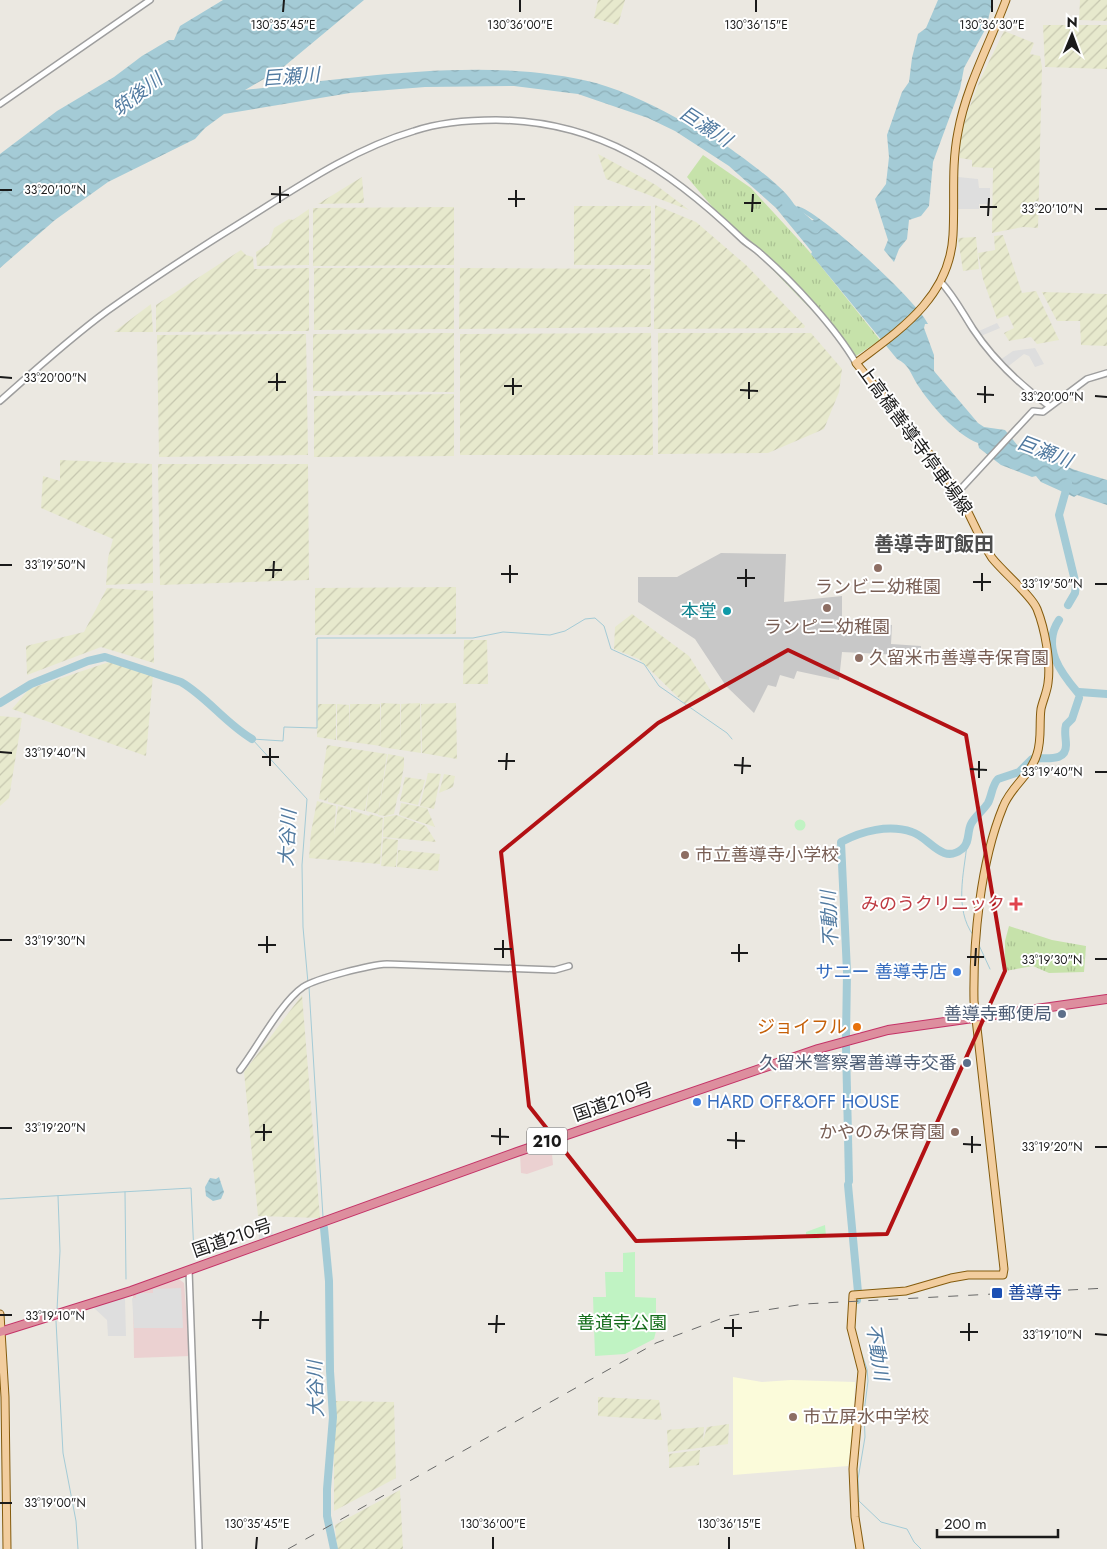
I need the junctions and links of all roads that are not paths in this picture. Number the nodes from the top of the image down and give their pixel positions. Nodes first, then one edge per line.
1 (150, 0) edge
2 (1006, 0) edge
3 (0, 104) edge
4 (940, 281) junction
5 (858, 361) junction
6 (1107, 373) edge
7 (0, 401) edge
8 (1049, 406) junction
9 (957, 493) junction
10 (569, 966) dead end
11 (1107, 999) edge
12 (976, 1019) junction
13 (240, 1070) dead end
14 (188, 1269) junction
15 (0, 1314) edge
16 (1, 1331) edge
17 (7, 1549) edge
18 (199, 1549) edge
19 (860, 1549) edge

1 - 3 street
2 - 4 main road, 上高橋善導寺停車場線
4 - 5 main road, 上高橋善導寺停車場線
4 - 8 street
5 - 7 street
5 - 9 main road, 上高橋善導寺停車場線
6 - 8 street
8 - 9 street
9 - 12 main road, 上高橋善導寺停車場線
10 - 13 street
11 - 12 highway, 国道210号 / 210
12 - 14 highway, 国道210号 / 210
12 - 19 main road, 上高橋善導寺停車場線
14 - 16 highway, 国道210号 / 210
14 - 18 street
15 - 16 main road
16 - 17 main road

